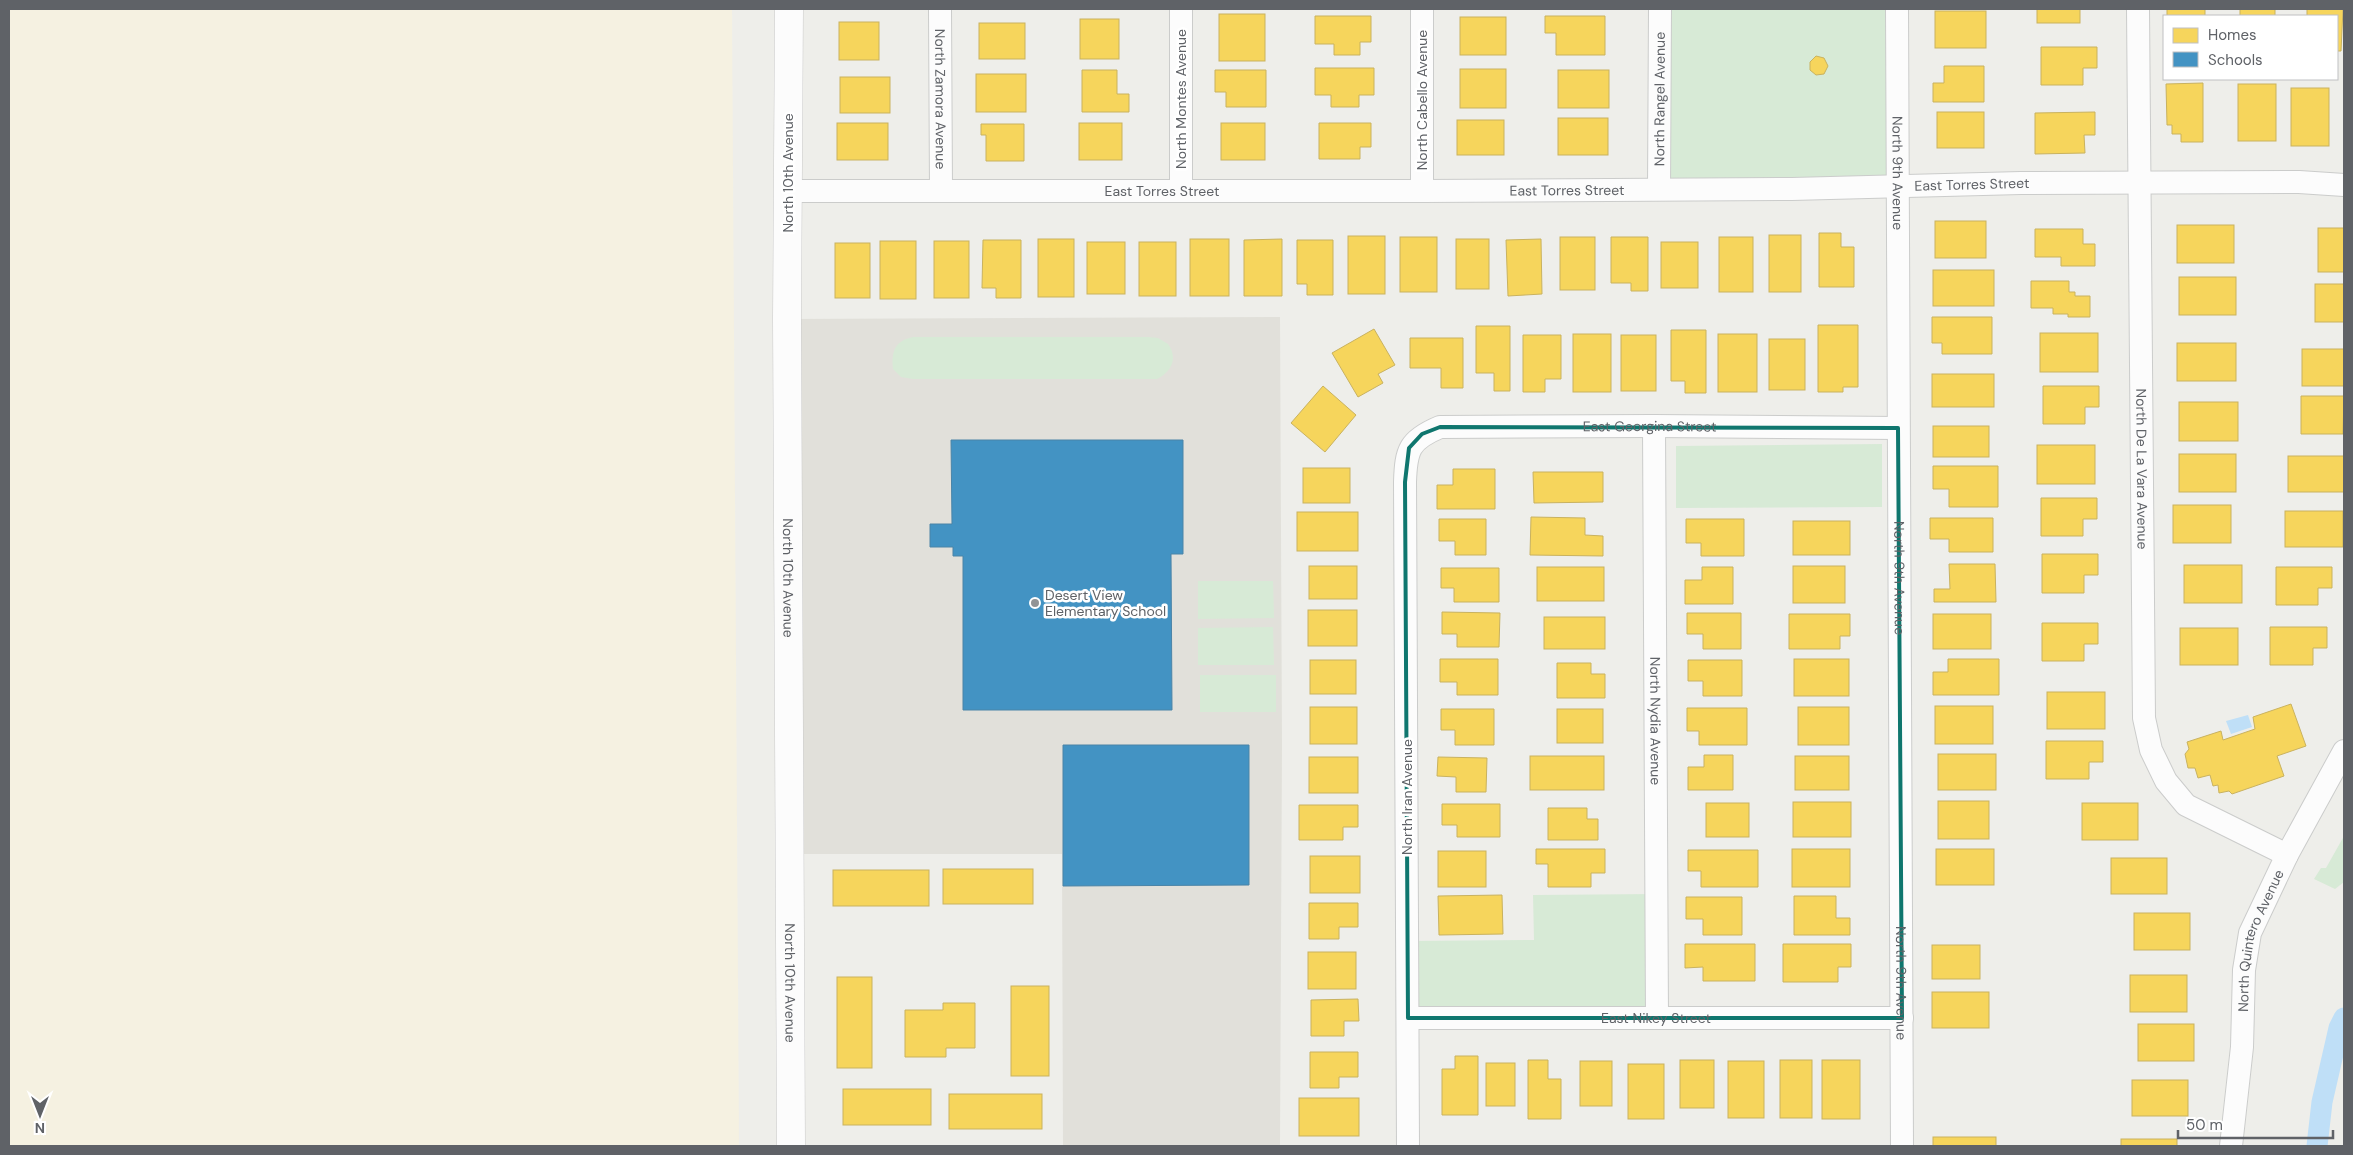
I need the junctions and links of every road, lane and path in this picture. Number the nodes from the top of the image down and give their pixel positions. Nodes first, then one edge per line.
1 (789, 9) edge
2 (940, 9) edge
3 (1181, 9) edge
4 (1422, 9) edge
5 (1660, 9) edge
6 (1897, 9) edge
7 (2138, 9) edge
8 (2139, 184) junction
9 (1897, 185) junction
10 (2344, 185) edge
11 (1659, 189) junction
12 (940, 190) junction
13 (1180, 190) junction
14 (788, 191) junction
15 (1422, 192) junction
16 (1654, 426) junction
17 (1898, 428) junction
18 (1409, 448) joint
19 (2344, 751) edge
20 (2287, 855) junction
21 (1657, 1017) junction
22 (1408, 1018) junction
23 (1902, 1018) junction
24 (791, 1146) edge
25 (1408, 1146) edge
26 (1902, 1146) edge
27 (2231, 1146) edge

1 - 14 main road, North 10th Avenue
2 - 12 street, North Zamora Avenue
3 - 13 street, North Montes Avenue
4 - 15 street, North Cabello Avenue
5 - 11 street, North Rangel Avenue
6 - 9 street, North 9th Avenue
7 - 8 street, North De La Vara Avenue
8 - 9 street, East Torres Street
8 - 10 street, East Torres Street
8 - 20 street, North De La Vara Avenue
9 - 11 street, East Torres Street
9 - 17 street, North 9th Avenue
11 - 15 street, East Torres Street
12 - 13 street, East Torres Street
12 - 14 street, East Torres Street
13 - 15 street, East Torres Street
14 - 24 main road, North 10th Avenue
16 - 17 street, East Georgina Street
16 - 18 street, East Georgina Street
16 - 21 street, North Nydia Avenue
17 - 23 street, North 9th Avenue
18 - 22 street, North Iran Avenue
19 - 20 street, North Quintero Avenue
20 - 27 street, North Quintero Avenue
21 - 22 street, East Nikey Street
21 - 23 street, East Nikey Street
22 - 25 street, North Iran Avenue
23 - 26 street, North 9th Avenue

